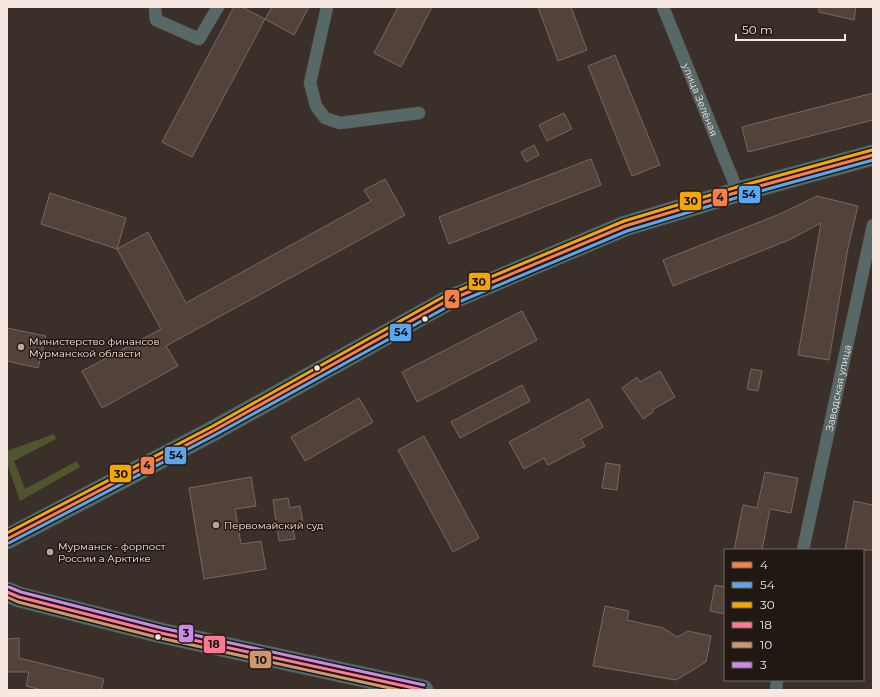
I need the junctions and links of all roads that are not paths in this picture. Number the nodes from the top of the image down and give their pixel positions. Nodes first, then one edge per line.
1 (155, 7) edge
2 (218, 7) edge
3 (327, 7) edge
4 (663, 7) edge
5 (419, 113) dead end
6 (873, 156) edge
7 (738, 192) junction
8 (873, 225) edge
9 (10, 536) edge
10 (803, 549) edge
11 (7, 592) edge
12 (423, 690) edge

1 - 2 street
3 - 5 street
4 - 7 street, улица Зелёная
6 - 7 main road
7 - 9 main road
8 - 10 street, Заводская улица
11 - 12 main road

